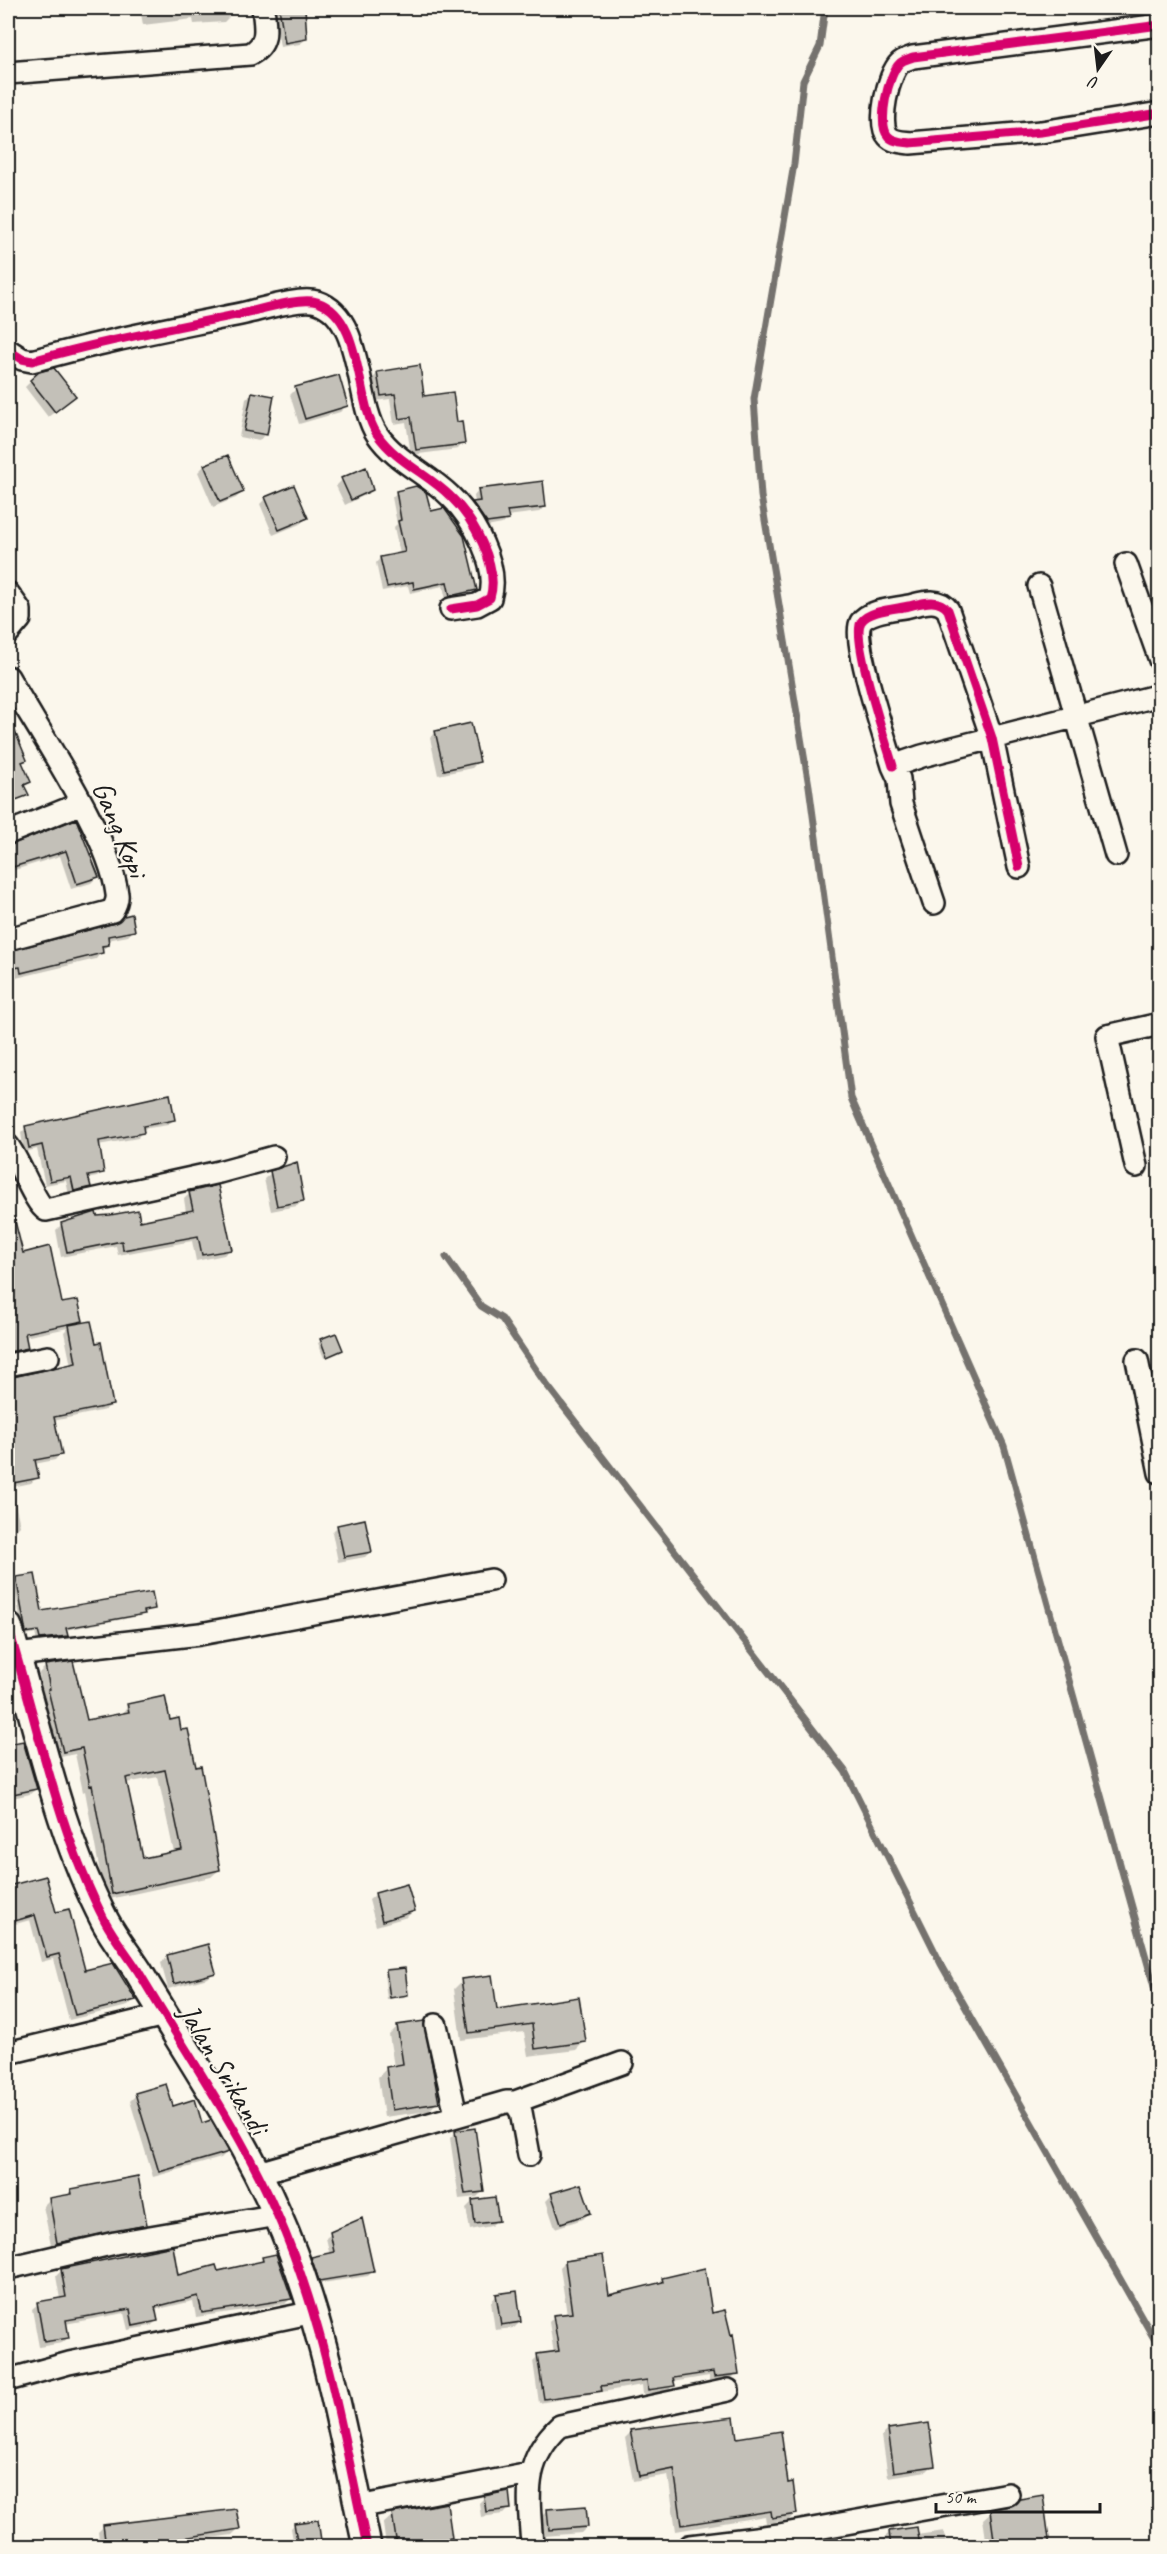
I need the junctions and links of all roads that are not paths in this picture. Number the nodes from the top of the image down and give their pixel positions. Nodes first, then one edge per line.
1 (263, 8) edge
2 (1160, 25) edge
3 (8, 73) edge
4 (1160, 113) edge
5 (8, 350) edge
6 (1126, 564) dead end
7 (1038, 586) dead end
8 (8, 593) edge
9 (451, 609) dead end
10 (8, 633) edge
11 (1160, 660) edge
12 (8, 677) edge
13 (1160, 695) edge
14 (1076, 718) junction
15 (992, 738) junction
16 (893, 766) junction
17 (80, 804) junction
18 (8, 833) edge
19 (1116, 855) dead end
20 (1019, 867) dead end
21 (934, 903) dead end
22 (8, 939) edge
23 (1160, 1024) edge
24 (8, 1146) edge
25 (274, 1157) dead end
26 (1136, 1166) dead end
27 (48, 1357) dead end
28 (1137, 1360) dead end
29 (8, 1365) edge
30 (1160, 1473) edge
31 (491, 1580) dead end
32 (8, 1627) edge
33 (16, 1656) junction
34 (17, 1697) edge
35 (164, 2015) junction
36 (436, 2025) dead end
37 (8, 2053) edge
38 (622, 2063) dead end
39 (515, 2102) junction
40 (456, 2115) junction
41 (529, 2155) dead end
42 (258, 2173) junction
43 (278, 2214) junction
44 (8, 2268) edge
45 (314, 2312) junction
46 (8, 2379) edge
47 (728, 2390) dead end
48 (530, 2475) junction
49 (1008, 2494) dead end
50 (358, 2507) junction
51 (367, 2547) edge
52 (532, 2547) edge
53 (690, 2547) edge

1 - 3 street
2 - 4 street
5 - 9 street
6 - 11 street
7 - 14 street
8 - 10 street
12 - 17 street, Gang Kopi
13 - 14 street
14 - 15 street
14 - 19 street
15 - 16 street
15 - 16 street
15 - 20 street
16 - 21 street
17 - 18 street
17 - 22 street, Gang Kopi
23 - 26 street
24 - 25 street
27 - 29 street
28 - 30 street
31 - 33 street
32 - 33 street, Jalan Srikandi
33 - 34 street, Jalan Srikandi
34 - 35 street, Jalan Srikandi
35 - 37 street
35 - 42 street, Jalan Srikandi
36 - 40 street
38 - 39 street
39 - 40 street
39 - 41 street
40 - 42 street
42 - 43 street, Jalan Srikandi
43 - 44 street
43 - 45 street, Jalan Srikandi
45 - 46 street
45 - 50 street, Jalan Srikandi
47 - 48 street
48 - 50 street
48 - 52 street
49 - 53 street
50 - 51 street, Jalan Srikandi

